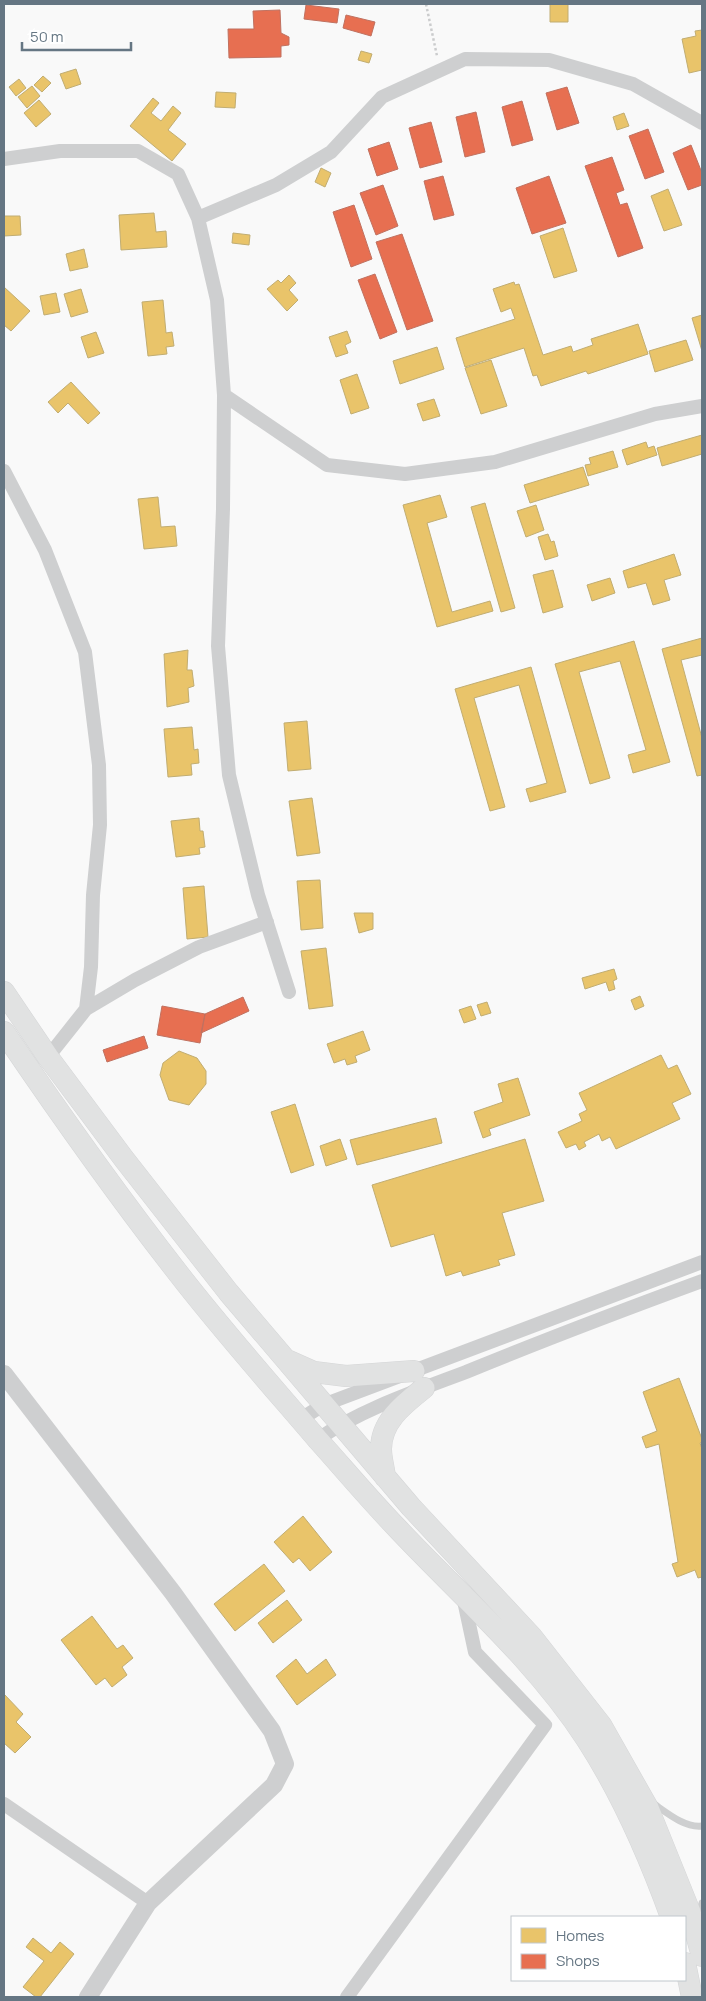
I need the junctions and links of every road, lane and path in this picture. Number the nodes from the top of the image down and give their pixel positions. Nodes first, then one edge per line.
1 (426, 4) edge
2 (440, 71) junction
3 (702, 123) edge
4 (4, 159) edge
5 (198, 218) junction
6 (224, 395) junction
7 (702, 406) edge
8 (4, 470) edge
9 (267, 922) junction
10 (4, 992) edge
11 (289, 992) dead end
12 (86, 1010) junction
13 (4, 1032) edge
14 (48, 1056) junction
15 (702, 1262) edge
16 (702, 1280) edge
17 (284, 1359) junction
18 (4, 1374) edge
19 (419, 1379) junction
20 (323, 1405) junction
21 (301, 1419) junction
22 (340, 1425) junction
23 (318, 1440) junction
24 (385, 1477) junction
25 (463, 1594) junction
26 (640, 1795) junction
27 (4, 1804) edge
28 (702, 1826) edge
29 (148, 1903) junction
30 (702, 1903) edge
31 (671, 1916) edge
32 (696, 1935) junction
33 (702, 1956) edge
34 (686, 1968) edge
35 (88, 1997) edge
36 (347, 1997) edge
37 (692, 1997) edge

1 - 2 path
2 - 3 street
2 - 5 street
4 - 5 street
5 - 6 street
6 - 7 street
6 - 9 street
8 - 12 street
9 - 11 street
9 - 12 street
10 - 14 main road
12 - 14 street
13 - 21 main road
14 - 17 main road
15 - 19 street
16 - 19 street
17 - 19 main road
17 - 20 main road
18 - 29 street
19 - 20 street
19 - 22 street
19 - 24 main road
20 - 21 street
20 - 22 main road
21 - 23 main road
22 - 23 street
22 - 24 main road
23 - 25 main road
24 - 26 main road
25 - 31 main road
25 - 36 street
26 - 28 lane
26 - 32 main road
27 - 29 street
29 - 35 street
30 - 32 lane
32 - 33 main road
34 - 37 main road

